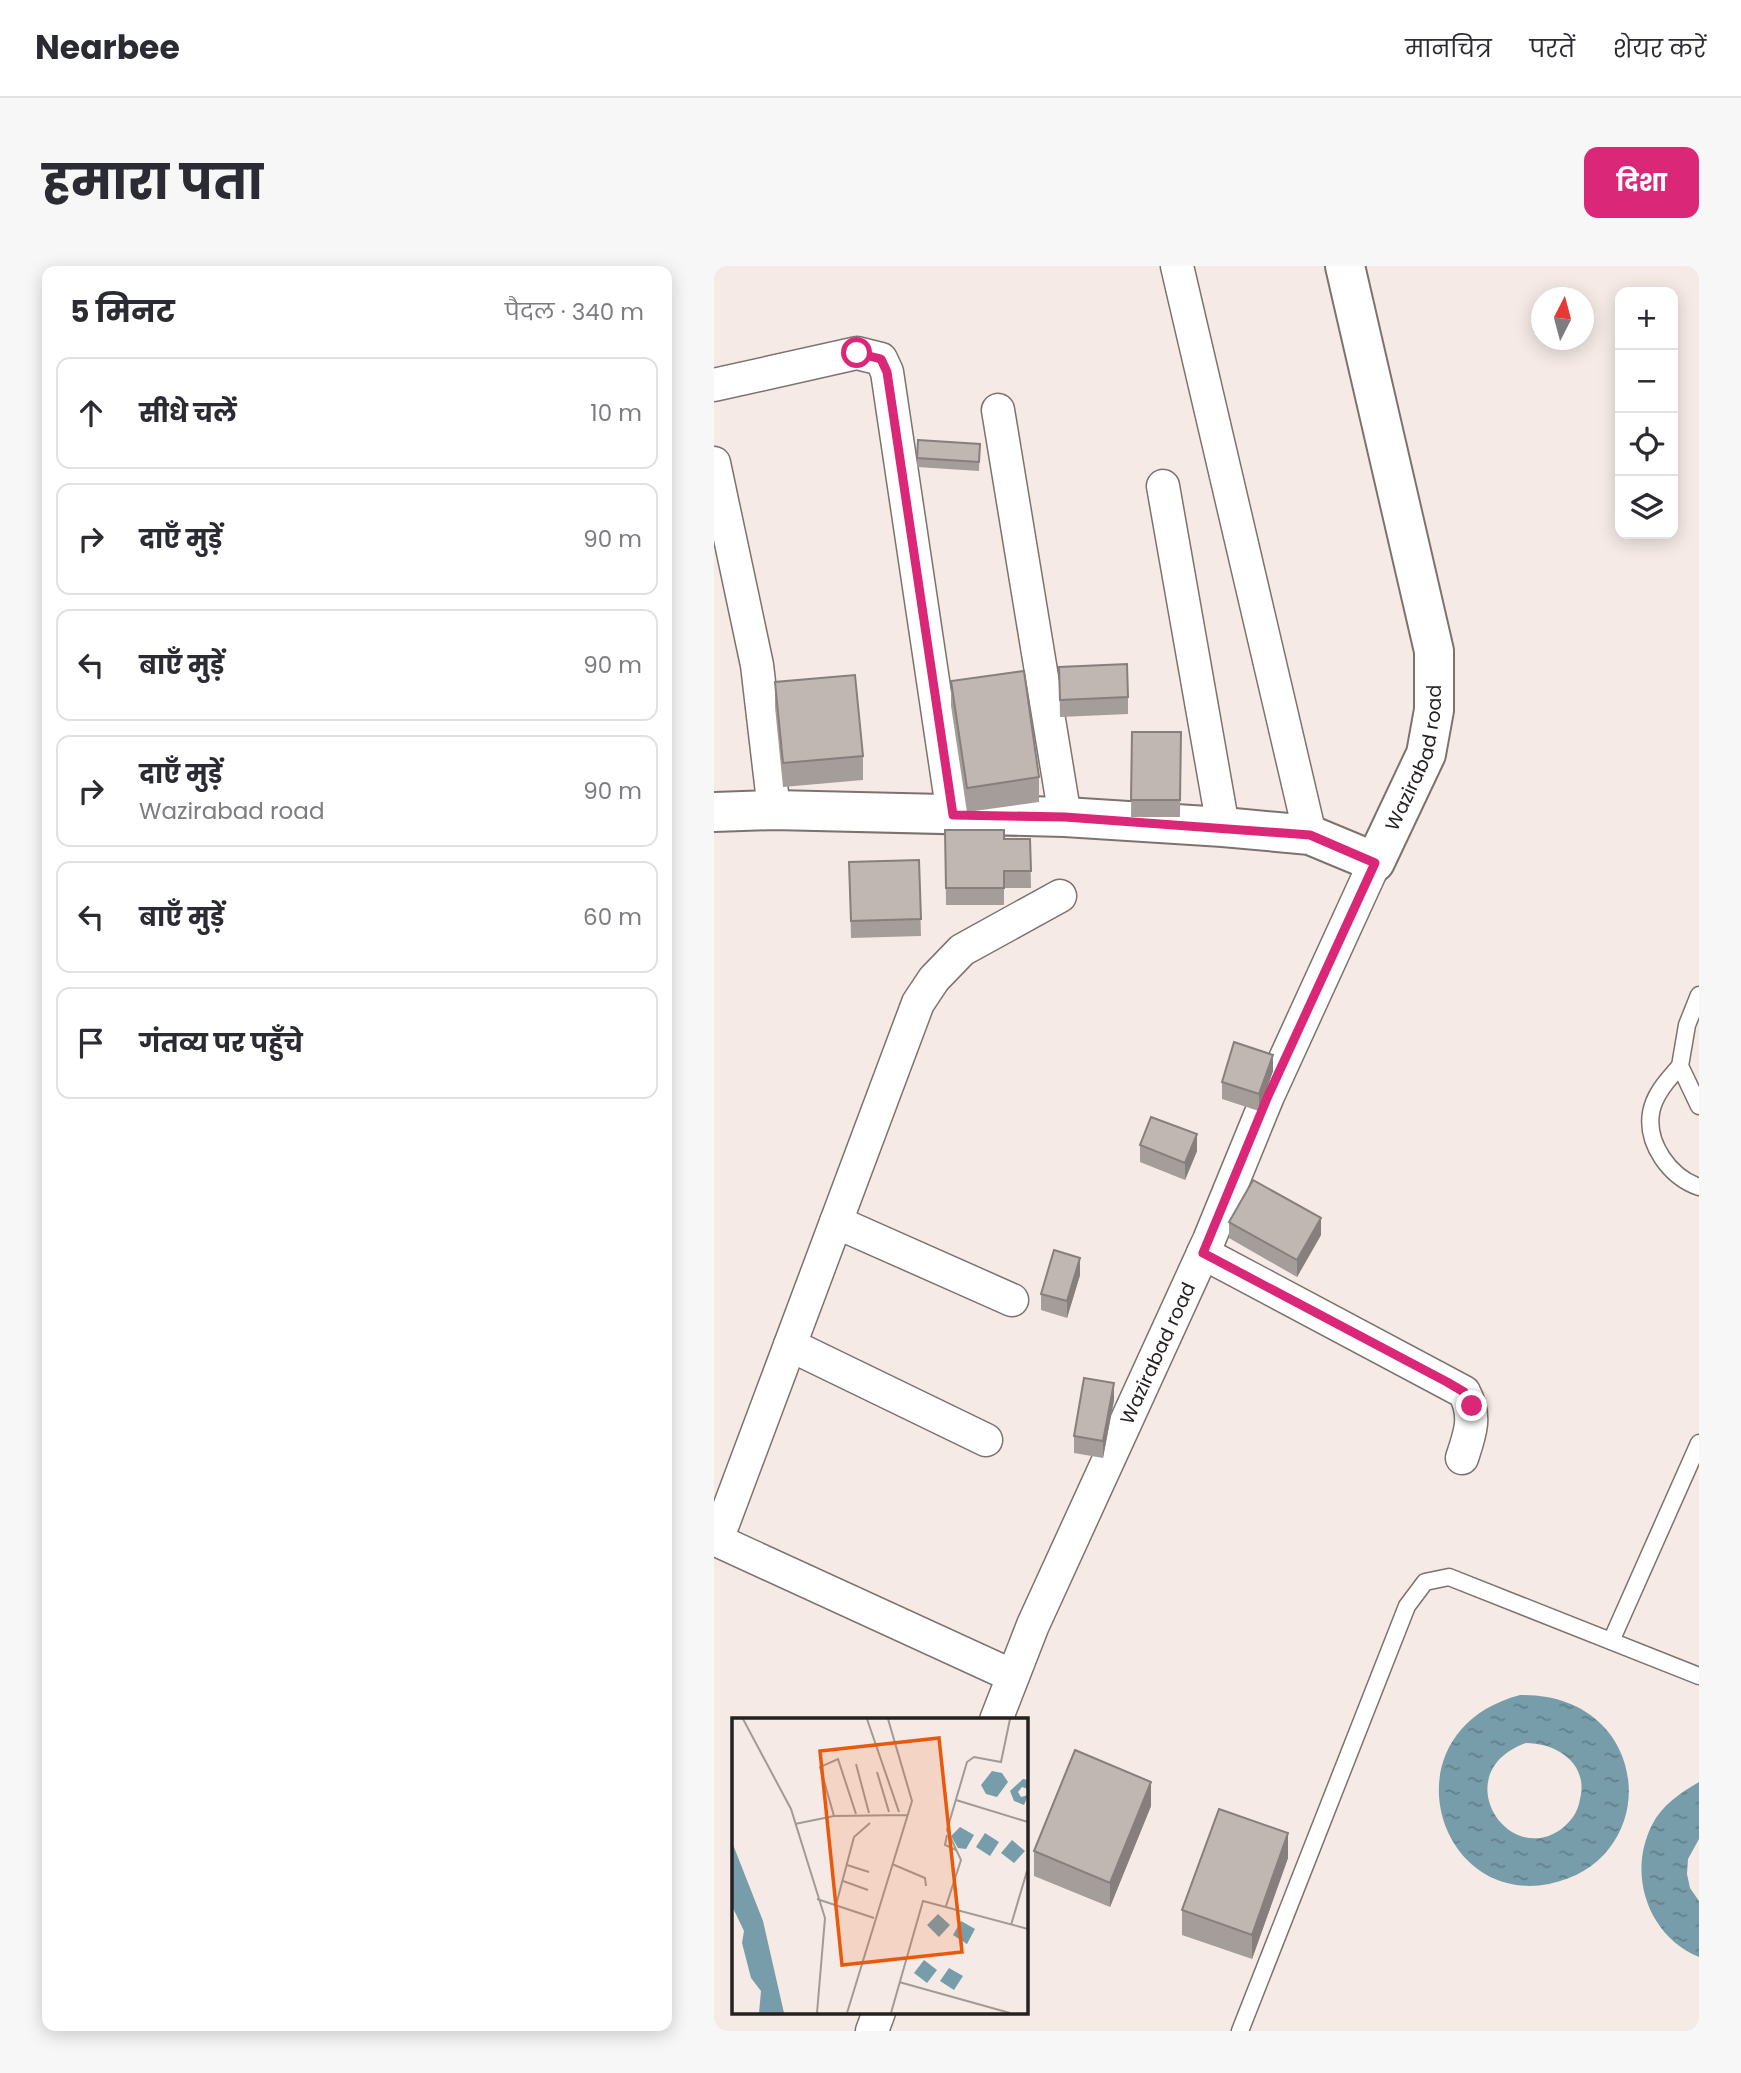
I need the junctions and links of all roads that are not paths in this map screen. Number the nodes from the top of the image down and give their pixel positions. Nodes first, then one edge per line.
1 (1177, 266) edge
2 (1345, 266) edge
3 (714, 385) edge
4 (998, 410) dead end
5 (714, 463) edge
6 (1163, 486) dead end
7 (765, 810) junction
8 (714, 812) edge
9 (953, 815) junction
10 (1065, 817) junction
11 (1223, 827) junction
12 (1310, 835) junction
13 (1375, 863) junction
14 (1060, 896) dead end
15 (1699, 995) edge
16 (1680, 1066) junction
17 (1699, 1106) edge
18 (1699, 1188) edge
19 (836, 1223) junction
20 (1203, 1253) junction
21 (1012, 1300) dead end
22 (790, 1345) junction
23 (986, 1440) dead end
24 (1699, 1443) edge
25 (1462, 1458) dead end
26 (715, 1540) edge
27 (1612, 1639) junction
28 (1013, 1676) junction
29 (1699, 1676) edge
30 (997, 1718) edge
31 (878, 2014) edge
32 (872, 2031) edge
33 (1240, 2031) edge

1 - 12 street
2 - 13 street, Wazirabad road
3 - 9 street
4 - 10 street
5 - 7 street
6 - 11 street
7 - 8 street
7 - 9 street
9 - 10 street
10 - 11 street
11 - 12 street
12 - 13 street
13 - 20 street, Wazirabad road
14 - 19 street
15 - 16 lane
16 - 17 lane
16 - 18 lane
19 - 21 street
19 - 22 street
20 - 25 street
20 - 28 street, Wazirabad road
22 - 23 street
22 - 26 street
24 - 27 lane
26 - 28 street
27 - 29 lane
27 - 33 lane
28 - 30 street, Wazirabad road
31 - 32 street

